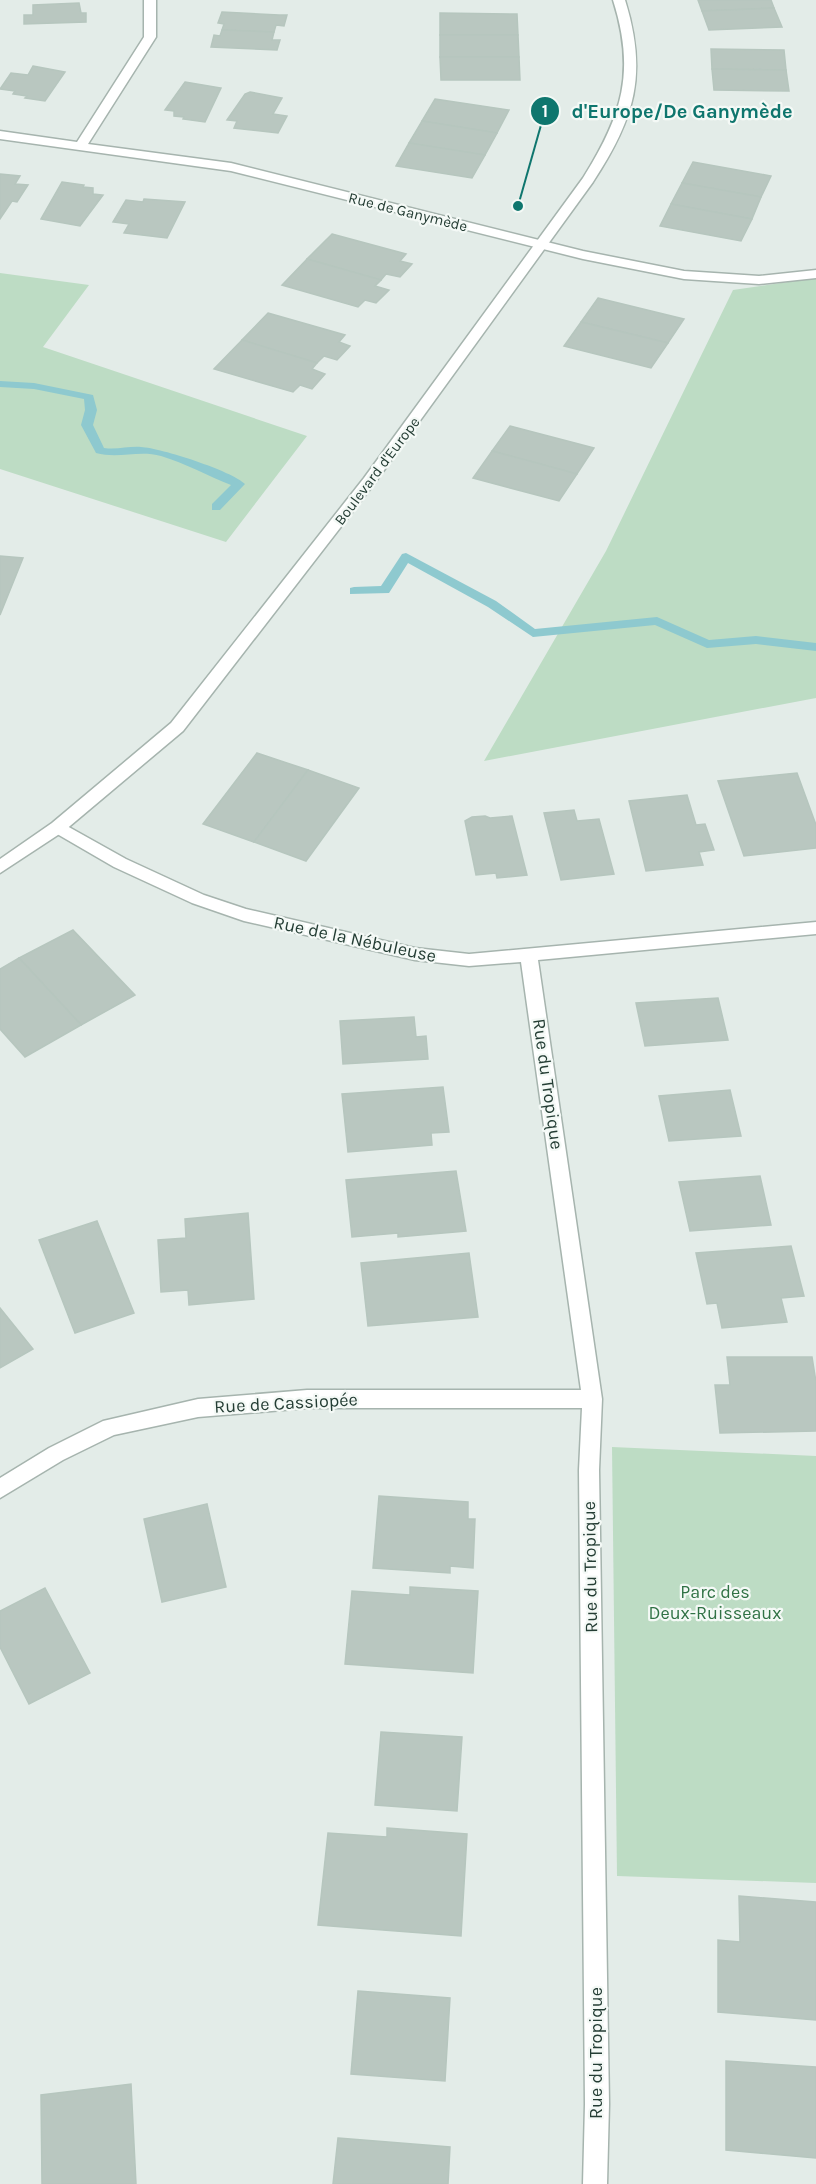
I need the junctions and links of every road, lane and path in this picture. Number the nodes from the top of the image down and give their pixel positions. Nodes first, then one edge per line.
1 (150, 0) edge
2 (619, 0) edge
3 (0, 135) edge
4 (81, 146) junction
5 (539, 244) junction
6 (816, 274) edge
7 (58, 827) junction
8 (0, 867) edge
9 (816, 928) edge
10 (529, 955) junction
11 (591, 1399) junction
12 (0, 1490) edge
13 (595, 2184) edge

1 - 4 street
2 - 5 street, Boulevard d'Europe
3 - 4 street, Rue de Ganymède
4 - 5 street, Rue de Ganymède
5 - 6 street, Rue de Ganymède
5 - 7 street, Boulevard d'Europe
7 - 8 street, Boulevard d'Europe
7 - 10 street, Rue de la Nébuleuse
9 - 10 street, Rue de la Nébuleuse
10 - 11 street, Rue du Tropique
11 - 12 street, Rue de Cassiopée
11 - 13 street, Rue du Tropique

